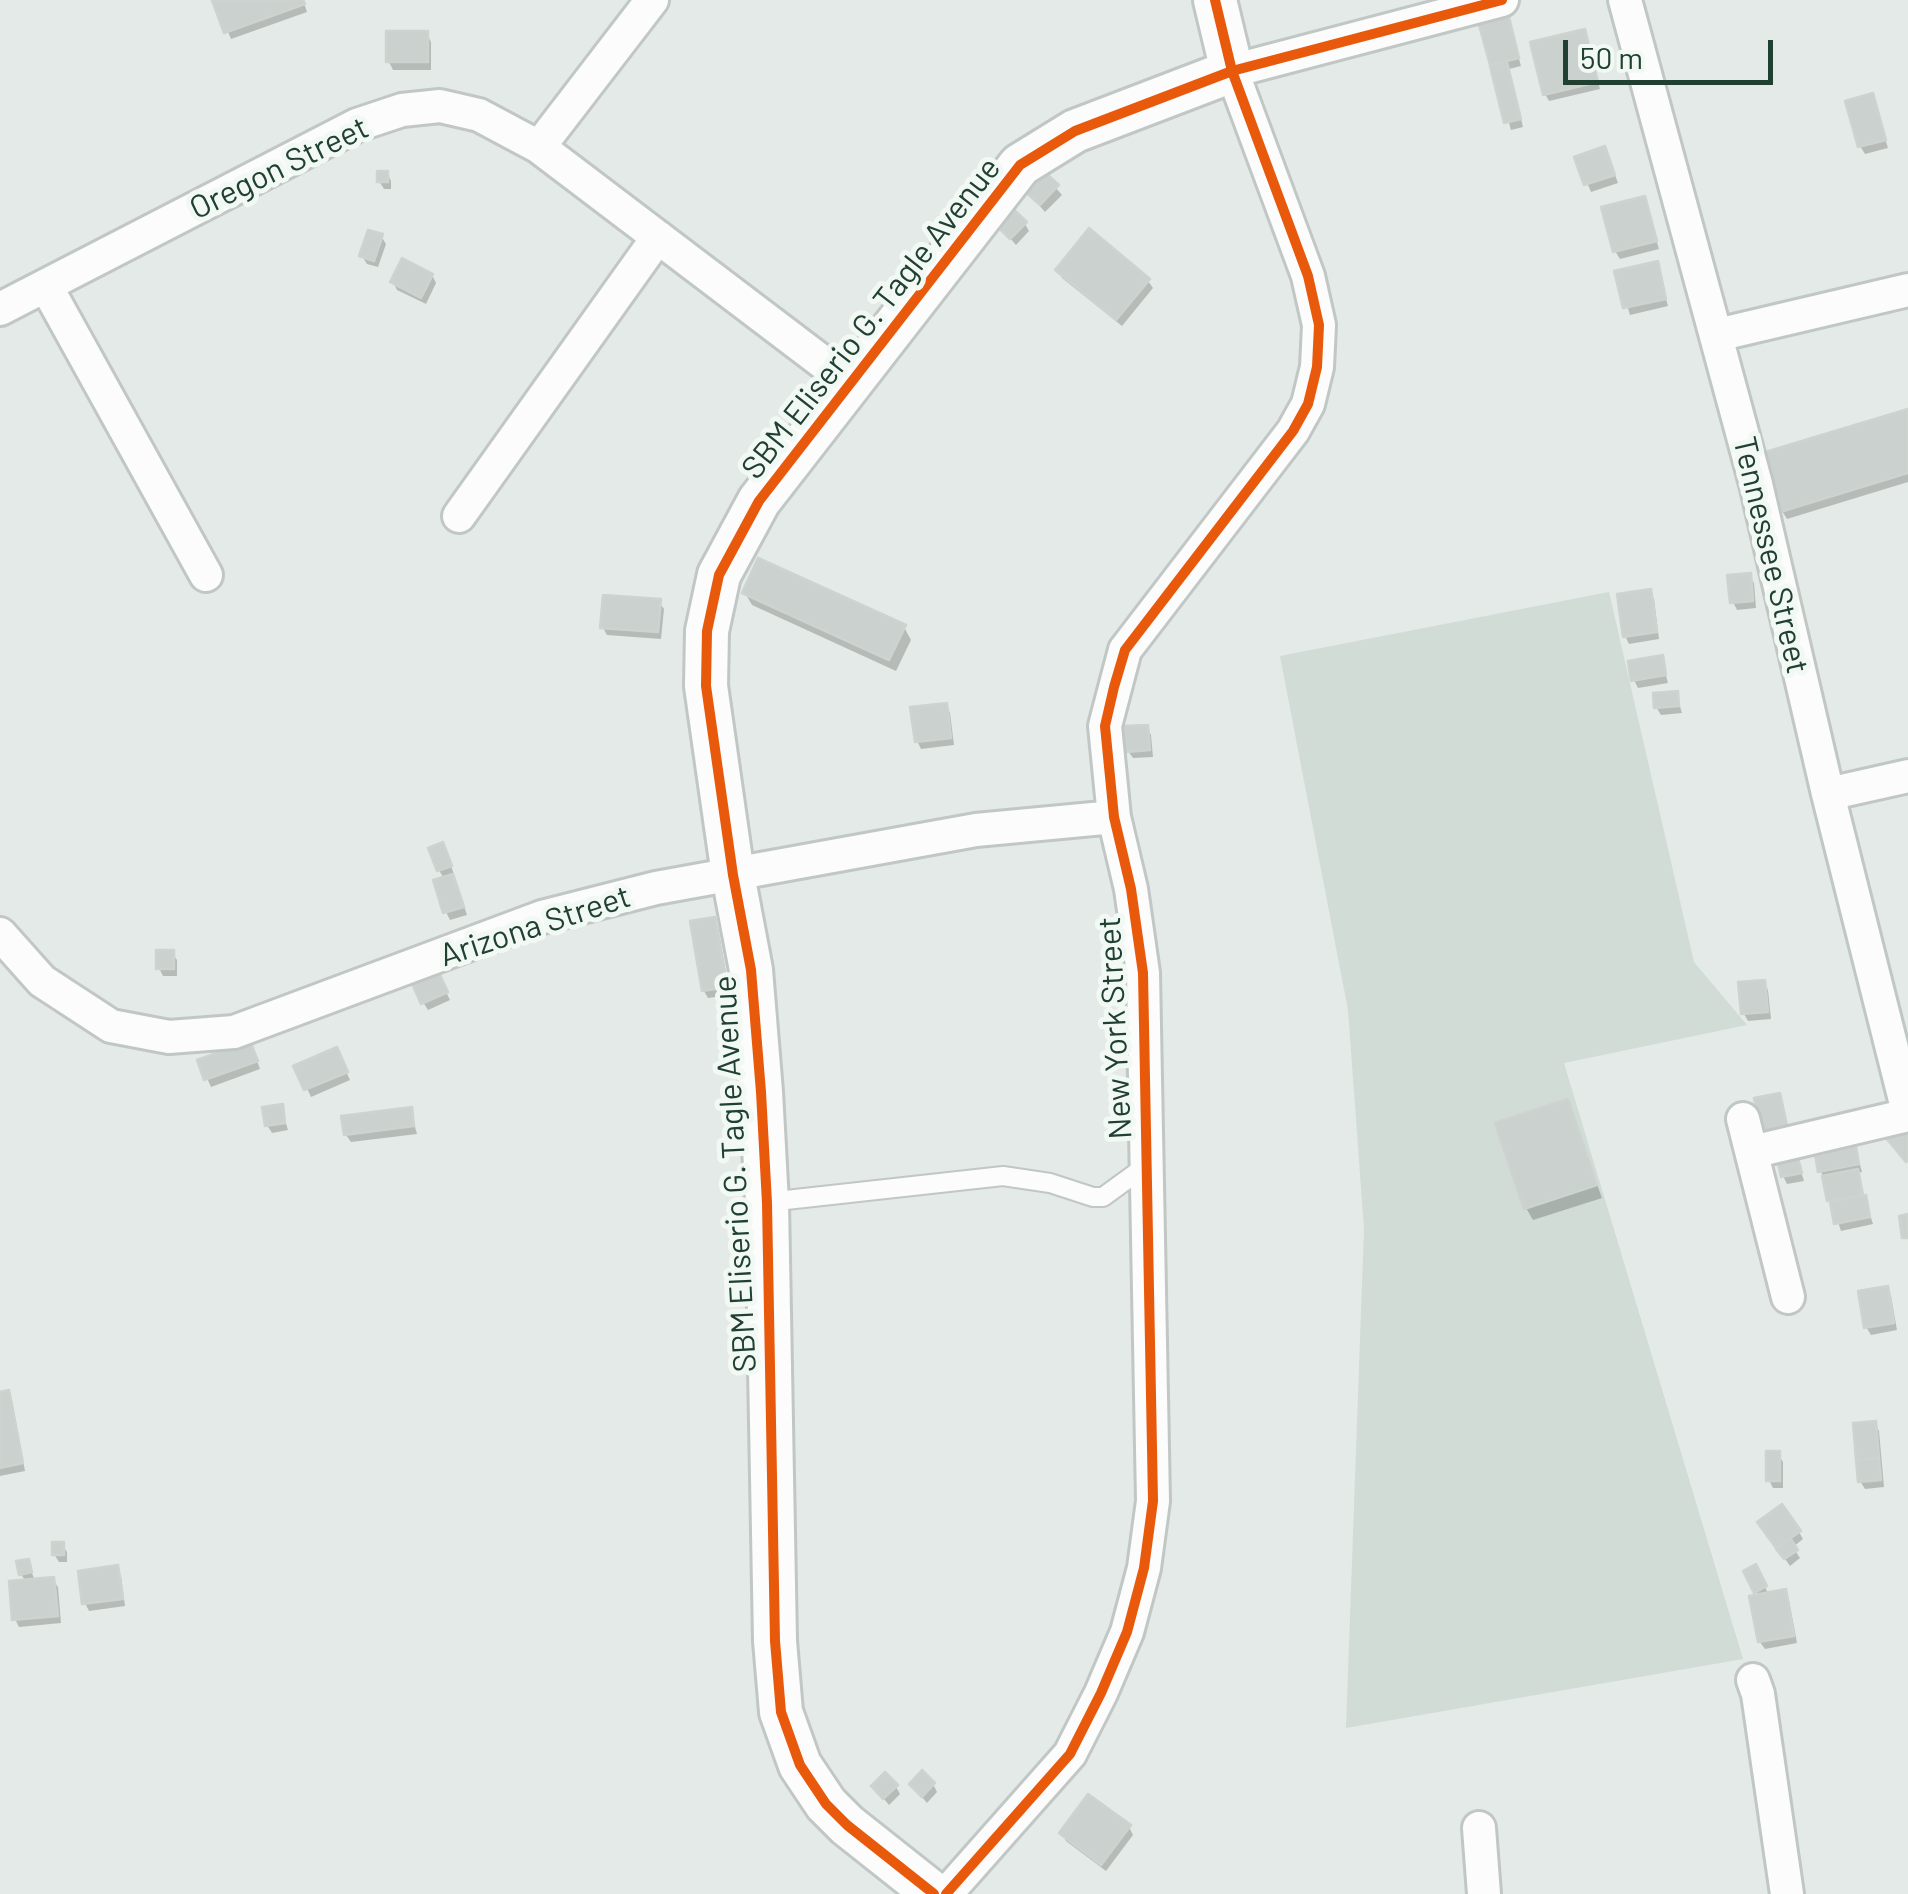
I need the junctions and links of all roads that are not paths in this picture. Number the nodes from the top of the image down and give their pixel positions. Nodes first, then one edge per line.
1 (652, 0) edge
2 (1215, 0) edge
3 (1502, 0) edge
4 (1625, 0) edge
5 (1232, 71) junction
6 (539, 147) junction
7 (658, 237) junction
8 (46, 286) junction
9 (1908, 290) edge
10 (0, 310) edge
11 (1716, 336) junction
12 (850, 383) junction
13 (459, 516) dead end
14 (206, 576) dead end
15 (1908, 776) edge
16 (1828, 794) junction
17 (1114, 817) junction
18 (733, 874) junction
19 (0, 934) edge
20 (1908, 1114) edge
21 (1744, 1119) dead end
22 (1752, 1152) junction
23 (1148, 1164) junction
24 (768, 1202) junction
25 (1788, 1297) dead end
26 (1753, 1680) dead end
27 (1480, 1828) dead end
28 (934, 1894) edge
29 (946, 1894) edge
30 (1484, 1894) edge
31 (1787, 1894) edge

1 - 6 street
2 - 5 street, New York Street
3 - 5 street, SBM Eliserio G. Tagle Avenue
4 - 11 street, Tennessee Street
5 - 12 street, SBM Eliserio G. Tagle Avenue
5 - 17 street, New York Street
6 - 7 street, Oregon Street
6 - 8 street, Oregon Street
7 - 12 street, Oregon Street
7 - 13 street
8 - 10 street, Oregon Street
8 - 14 street
9 - 11 street
11 - 16 street, Tennessee Street
12 - 18 street, SBM Eliserio G. Tagle Avenue
15 - 16 street
16 - 20 street, Tennessee Street
17 - 18 street, Arizona Street
17 - 23 street, New York Street
18 - 19 street, Arizona Street
18 - 24 street, SBM Eliserio G. Tagle Avenue
20 - 22 street
21 - 22 street
22 - 25 street
23 - 24 lane
23 - 29 street, New York Street
24 - 28 street, SBM Eliserio G. Tagle Avenue
26 - 31 street
27 - 30 street

